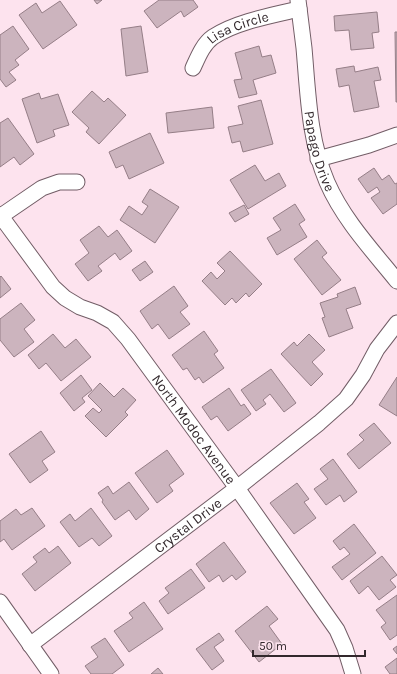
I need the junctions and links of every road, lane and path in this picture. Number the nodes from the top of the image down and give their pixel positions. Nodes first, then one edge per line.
1 (298, 5) edge
2 (193, 68) dead end
3 (397, 135) edge
4 (318, 158) junction
5 (77, 182) dead end
6 (0, 215) edge
7 (397, 281) edge
8 (397, 323) edge
9 (236, 488) junction
10 (0, 602) edge
11 (30, 645) junction
12 (52, 674) edge
13 (354, 674) edge

1 - 2 street, Lisa Circle
1 - 4 street, Papago Drive
3 - 4 street
4 - 7 street, Papago Drive
5 - 6 street
6 - 9 street, North Modoc Avenue
8 - 9 street, Crystal Drive
9 - 11 street, Crystal Drive
9 - 13 street, North Modoc Avenue
10 - 11 street
11 - 12 street

